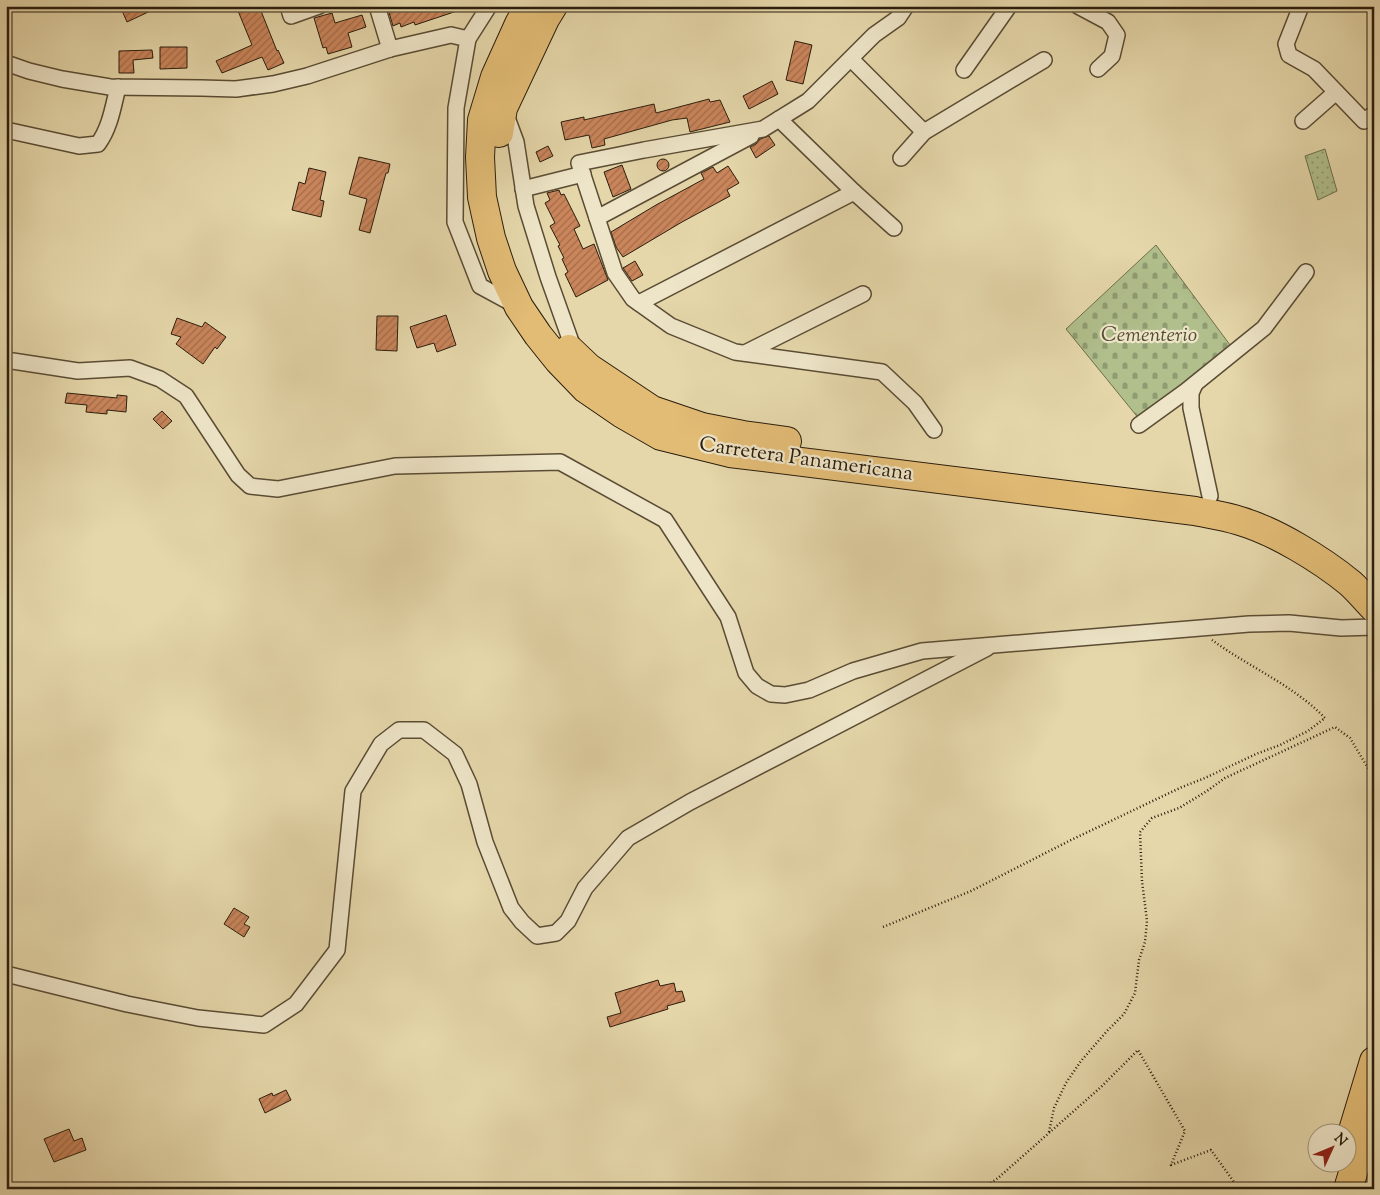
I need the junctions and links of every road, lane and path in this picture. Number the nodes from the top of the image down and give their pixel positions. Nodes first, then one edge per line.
1 (288, 6) edge
2 (318, 6) edge
3 (377, 6) edge
4 (489, 6) edge
5 (530, 6) edge
6 (553, 6) edge
7 (906, 6) edge
8 (1009, 6) edge
9 (1078, 6) edge
10 (1301, 6) edge
11 (468, 39) junction
12 (390, 49) junction
13 (851, 58) junction
14 (1044, 60) dead end
15 (6, 63) edge
16 (1098, 69) dead end
17 (964, 70) dead end
18 (118, 87) junction
19 (1336, 92) junction
20 (503, 108) junction
21 (1374, 114) edge
22 (779, 119) junction
23 (1303, 121) dead end
24 (6, 130) edge
25 (763, 130) junction
26 (924, 132) junction
27 (901, 158) dead end
28 (583, 174) junction
29 (523, 189) junction
30 (854, 192) junction
31 (597, 218) junction
32 (894, 228) dead end
33 (1306, 272) dead end
34 (863, 294) dead end
35 (639, 303) junction
36 (519, 307) junction
37 (745, 353) junction
38 (576, 355) junction
39 (6, 360) edge
40 (1195, 384) junction
41 (1139, 425) dead end
42 (934, 430) dead end
43 (1210, 496) junction
44 (1374, 582) edge
45 (1374, 608) edge
46 (1374, 627) edge
47 (1195, 628) junction
48 (993, 645) junction
49 (1374, 778) edge
50 (883, 927) dead end
51 (6, 974) edge
52 (1374, 1061) edge
53 (1374, 1108) edge
54 (1356, 1122) edge
55 (1049, 1132) junction
56 (1340, 1172) edge
57 (982, 1189) edge
58 (1239, 1189) edge
59 (1335, 1189) edge
60 (1348, 1189) edge

1 - 2 street
3 - 12 street
4 - 11 street
5 - 36 highway, Carretera Panamericana
6 - 20 highway, Carretera Panamericana
7 - 13 street
8 - 17 street
9 - 16 street
10 - 19 street
11 - 12 street
11 - 36 street
12 - 18 street
13 - 22 street
13 - 26 street
14 - 26 street
15 - 18 street
18 - 24 street
19 - 21 street
19 - 23 street
20 - 29 street
20 - 38 highway, Carretera Panamericana
22 - 25 street
22 - 30 street
25 - 28 street
25 - 31 street
26 - 27 street
28 - 29 street
28 - 31 street
29 - 38 street
30 - 32 street
30 - 35 street
31 - 35 street
33 - 40 street
34 - 37 street
35 - 37 street
36 - 45 highway, Carretera Panamericana
37 - 42 street
38 - 43 highway, Carretera Panamericana
39 - 48 street
40 - 41 street
40 - 43 street
43 - 44 highway, Carretera Panamericana
46 - 47 street
47 - 48 street
47 - 50 path
48 - 51 street
49 - 55 path
52 - 54 highway
53 - 60 highway
55 - 57 path
55 - 58 path
56 - 59 highway

